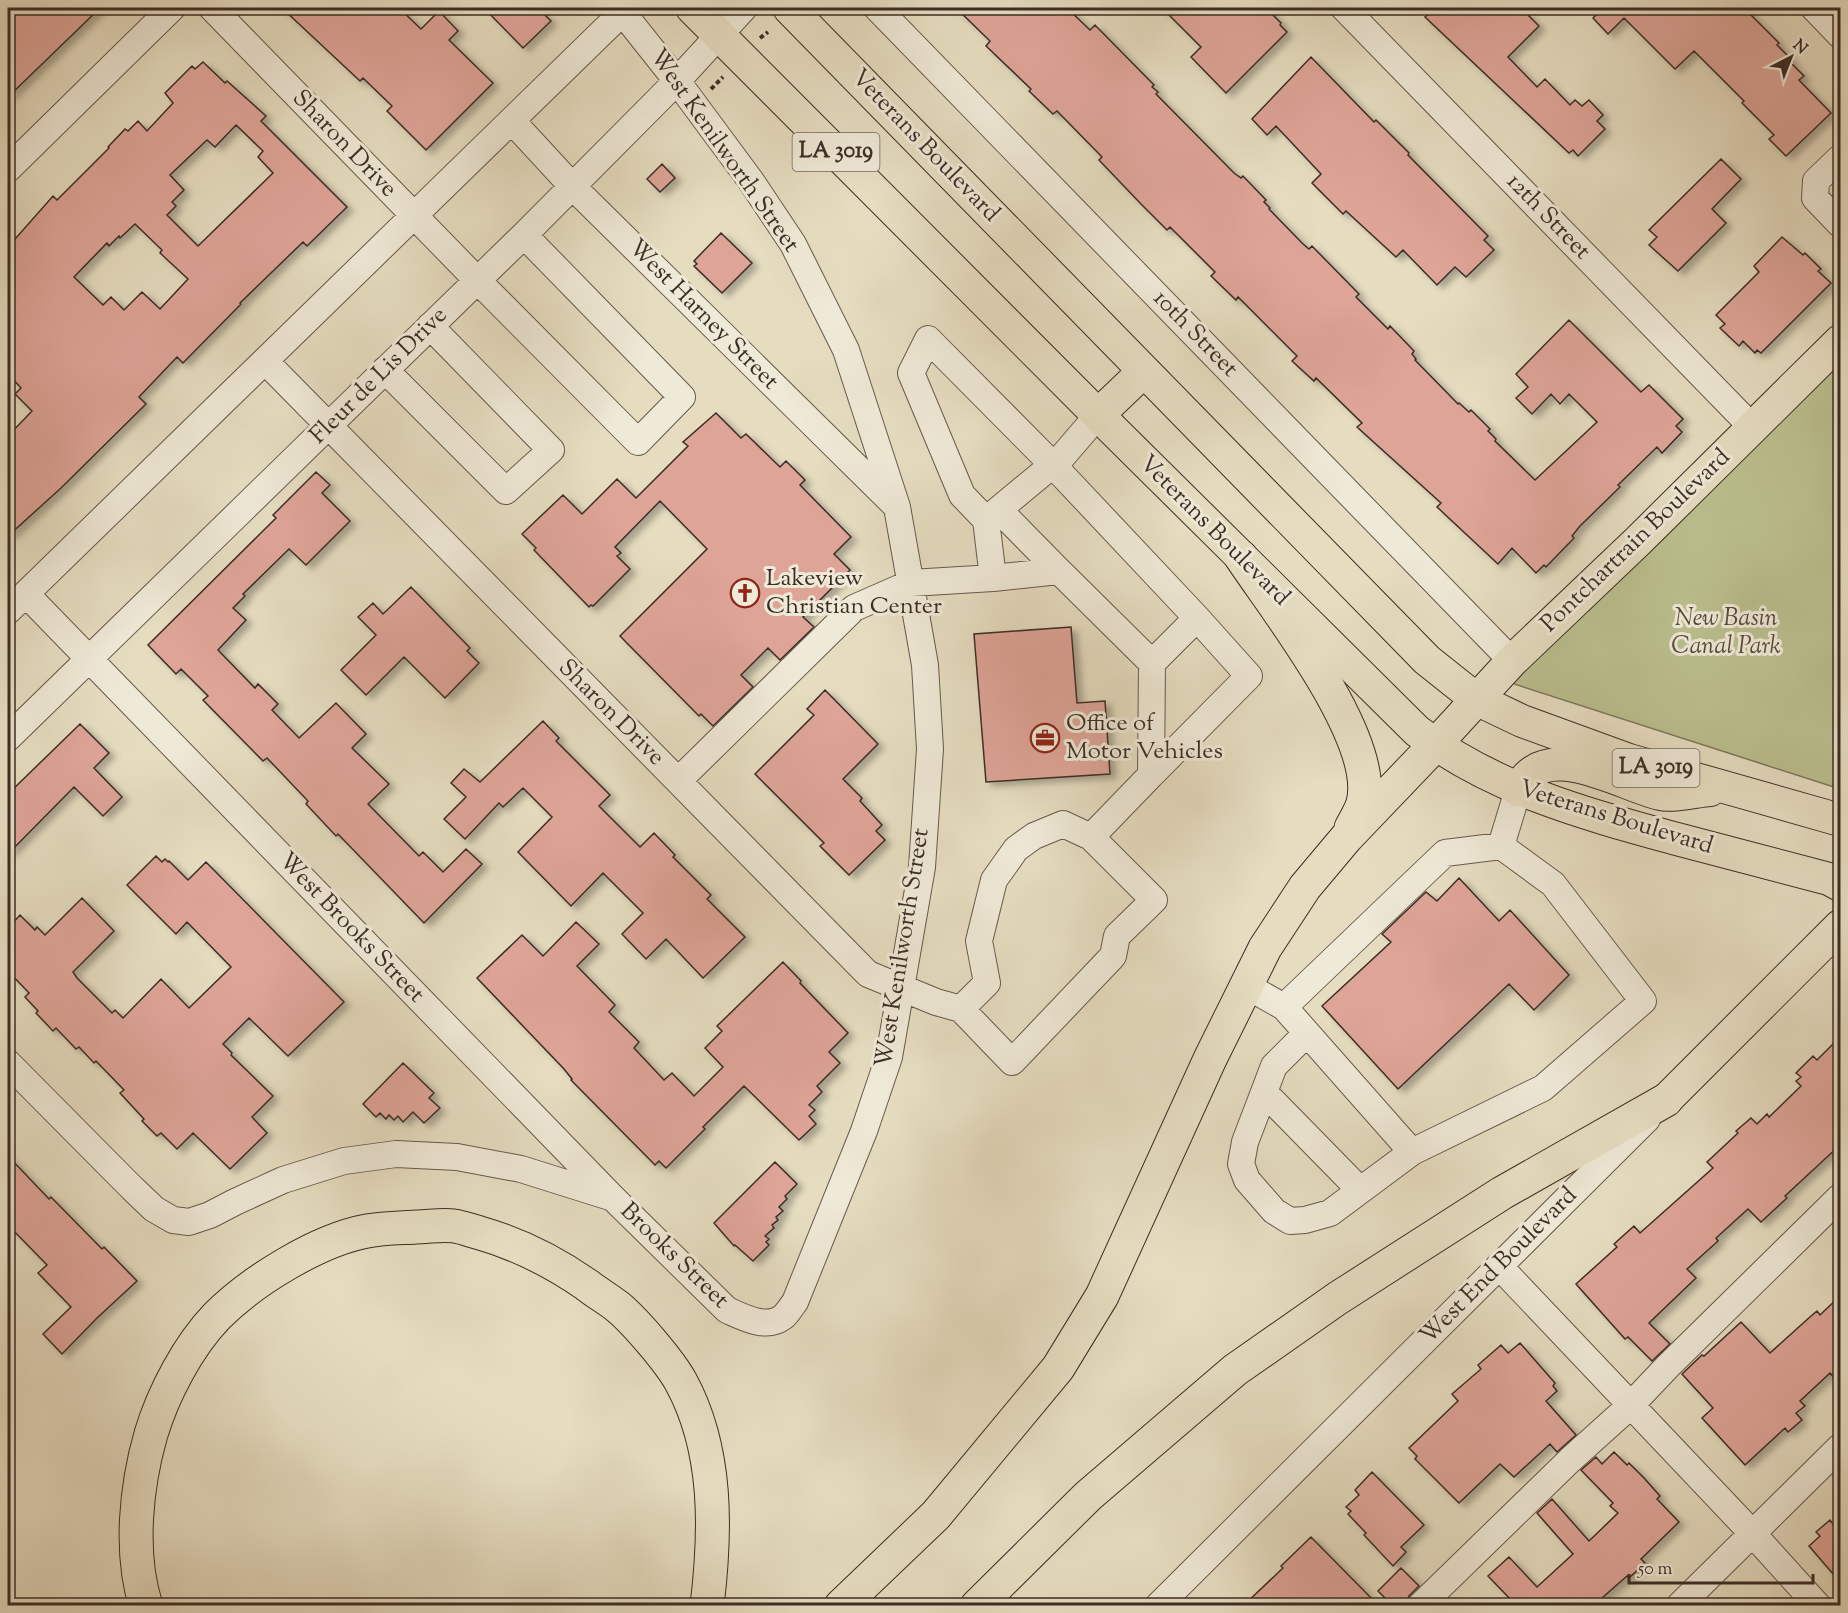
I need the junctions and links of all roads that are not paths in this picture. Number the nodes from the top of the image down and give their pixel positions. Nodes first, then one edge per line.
1 (172, 8) edge
2 (212, 8) edge
3 (692, 8) edge
4 (744, 8) edge
5 (789, 8) edge
6 (878, 8) edge
7 (1344, 8) edge
8 (1814, 8) edge
9 (623, 9) edge
10 (719, 35) junction
11 (1840, 35) edge
12 (677, 81) junction
13 (512, 121) junction
14 (1840, 158) edge
15 (8, 170) edge
16 (572, 186) junction
17 (414, 215) junction
18 (1840, 224) edge
19 (524, 235) junction
20 (477, 280) junction
21 (430, 326) junction
22 (1840, 341) edge
23 (265, 361) junction
24 (385, 370) junction
25 (1144, 371) junction
26 (1098, 415) junction
27 (329, 426) junction
28 (1752, 427) junction
29 (1053, 465) junction
30 (897, 507) junction
31 (992, 515) junction
32 (1241, 557) junction
33 (1059, 571) junction
34 (993, 578) junction
35 (911, 583) junction
36 (26, 594) junction
37 (8, 611) edge
38 (1197, 618) junction
39 (88, 658) junction
40 (1512, 661) junction
41 (1152, 663) junction
42 (1476, 699) junction
43 (8, 738) edge
44 (1435, 745) junction
45 (1151, 775) junction
46 (678, 781) junction
47 (1726, 788) junction
48 (1518, 790) junction
49 (1840, 820) edge
50 (1091, 837) junction
51 (1347, 837) junction
52 (1501, 846) junction
53 (1840, 885) edge
54 (1840, 926) edge
55 (1245, 985) junction
56 (902, 989) junction
57 (1284, 1007) junction
58 (961, 1009) junction
59 (1307, 1033) junction
60 (8, 1063) edge
61 (1264, 1092) junction
62 (1666, 1100) junction
63 (1412, 1152) junction
64 (1360, 1190) junction
65 (1840, 1197) edge
66 (613, 1198) junction
67 (1499, 1266) junction
68 (770, 1323) joint
69 (1631, 1405) junction
70 (1840, 1447) edge
71 (1753, 1534) junction
72 (146, 1605) edge
73 (706, 1605) edge
74 (841, 1605) edge
75 (977, 1605) edge
76 (1158, 1605) edge
77 (1420, 1605) edge
78 (1679, 1605) edge
79 (1818, 1605) edge

1 - 15 street
2 - 17 street, Sharon Drive
3 - 10 main road, Veterans Boulevard / LA 3019
4 - 10 street, Fleur de Lis Drive
5 - 25 main road, Veterans Boulevard / LA 3019
6 - 40 street, 10th Street
7 - 28 street, 12th Street
8 - 11 street
9 - 12 street, West Kenilworth Street
9 - 13 street
10 - 12 street, Fleur de Lis Drive
10 - 26 main road, Veterans Boulevard / LA 3019
12 - 16 street, Fleur de Lis Drive
12 - 30 street, West Kenilworth Street
13 - 16 street, West Harney Street
13 - 17 street
14 - 18 street
16 - 19 street, Fleur de Lis Drive
16 - 30 street, West Harney Street
17 - 20 street, Sharon Drive
17 - 23 street
19 - 20 street, Fleur de Lis Drive
19 - 20 street, Sharon Drive
20 - 21 street, Fleur de Lis Drive
21 - 24 street, Fleur de Lis Drive
21 - 24 street
22 - 28 main road, Pontchartrain Boulevard
23 - 27 street, Sharon Drive
23 - 36 street
24 - 27 street, Fleur de Lis Drive
25 - 26 main road
25 - 42 main road, Veterans Boulevard / LA 3019
26 - 29 street
26 - 32 main road, Veterans Boulevard / LA 3019
27 - 39 street, Fleur de Lis Drive
27 - 46 street, Sharon Drive
28 - 40 main road, Pontchartrain Boulevard
29 - 31 street
29 - 31 street
29 - 38 street
30 - 35 street, West Kenilworth Street
31 - 33 street
31 - 34 street
32 - 44 main road, Veterans Boulevard / LA 3019
32 - 51 highway
33 - 34 street
33 - 41 street
34 - 35 street
35 - 46 street
35 - 56 street, West Kenilworth Street
36 - 37 street
36 - 39 street, West Brooks Street
38 - 41 street
38 - 45 street
39 - 43 street, Fleur de Lis Drive
39 - 66 street, West Brooks Street
40 - 42 main road, Pontchartrain Boulevard
41 - 45 street
42 - 44 main road, Pontchartrain Boulevard
42 - 47 main road, Veterans Boulevard / LA 3019
44 - 48 main road, Veterans Boulevard / LA 3019
44 - 51 highway
45 - 50 street
46 - 56 street, Sharon Drive
47 - 48 main road
47 - 49 main road, Veterans Boulevard / LA 3019
48 - 52 street
48 - 53 main road, Veterans Boulevard / LA 3019
50 - 58 street
50 - 58 street
51 - 55 highway
52 - 57 street
52 - 63 street
54 - 62 main road, West End Boulevard
55 - 57 street
55 - 74 highway
56 - 58 street, Sharon Drive
56 - 68 street, West Kenilworth Street
57 - 59 street
59 - 61 street
59 - 63 street
60 - 66 street
61 - 64 street
61 - 64 street
62 - 67 street, West End Boulevard
62 - 75 highway
63 - 64 street
65 - 69 street
66 - 68 street, Brooks Street
67 - 69 street
67 - 76 street, West End Boulevard
69 - 71 street
69 - 77 street
70 - 71 street
71 - 78 street
71 - 79 street
72 - 73 highway

